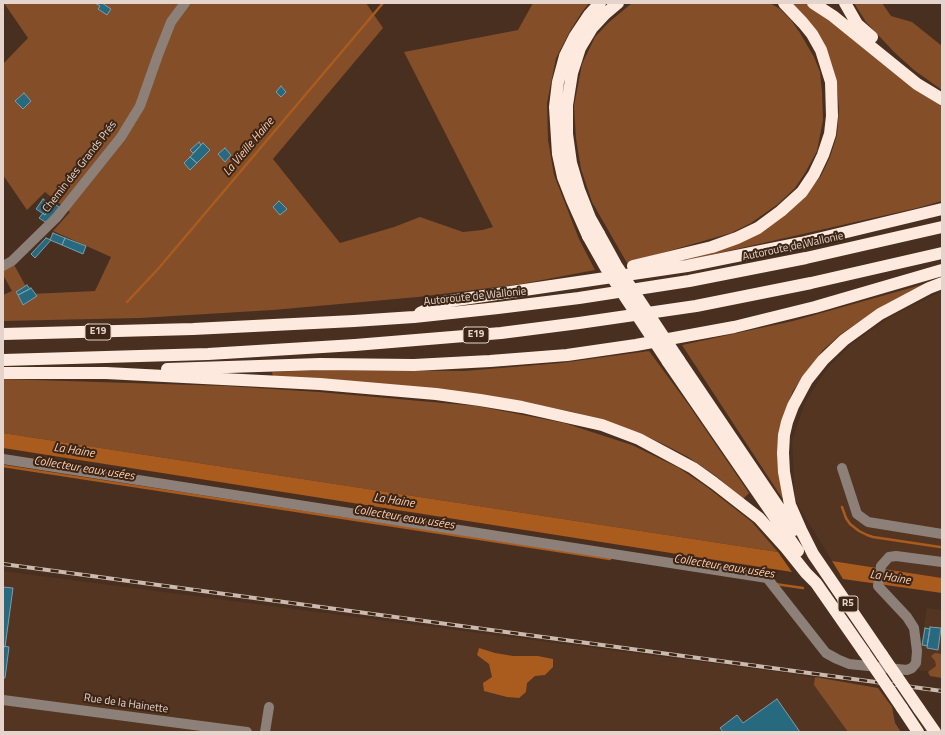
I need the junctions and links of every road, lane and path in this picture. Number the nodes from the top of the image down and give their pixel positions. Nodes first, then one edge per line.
1 (185, 3) edge
2 (600, 3) edge
3 (618, 3) edge
4 (784, 3) edge
5 (813, 3) edge
6 (845, 3) edge
7 (896, 67) junction
8 (942, 99) edge
9 (942, 209) edge
10 (942, 227) edge
11 (593, 235) junction
12 (942, 253) edge
13 (3, 266) edge
14 (942, 270) edge
15 (942, 283) edge
16 (537, 289) junction
17 (414, 317) junction
18 (3, 334) edge
19 (3, 360) edge
20 (674, 361) junction
21 (3, 373) edge
22 (106, 373) junction
23 (3, 460) edge
24 (842, 468) dead end
25 (942, 534) edge
26 (813, 554) junction
27 (942, 562) edge
28 (816, 583) junction
29 (3, 700) edge
30 (269, 707) dead end
31 (165, 721) junction
32 (164, 732) edge
33 (247, 732) edge
34 (265, 732) edge
35 (918, 732) edge
36 (935, 732) edge

1 - 13 street, Chemin des Grands Prés
2 - 11 highway
3 - 11 highway
4 - 16 highway
5 - 7 highway
6 - 7 highway
7 - 8 highway
9 - 16 highway
10 - 17 highway, Autoroute de Wallonie / E19
11 - 20 highway, bridge
12 - 19 highway, E19
14 - 22 highway
15 - 26 highway
16 - 17 highway
17 - 18 highway, Autoroute de Wallonie / E19
20 - 26 highway
20 - 28 highway
21 - 22 highway
22 - 28 highway
23 - 27 street
24 - 25 street
26 - 36 highway, R5, bridge
28 - 35 highway, R5, bridge
29 - 31 street, Rue de la Hainette
30 - 34 street
31 - 32 street
31 - 33 street, Rue de la Hainette

